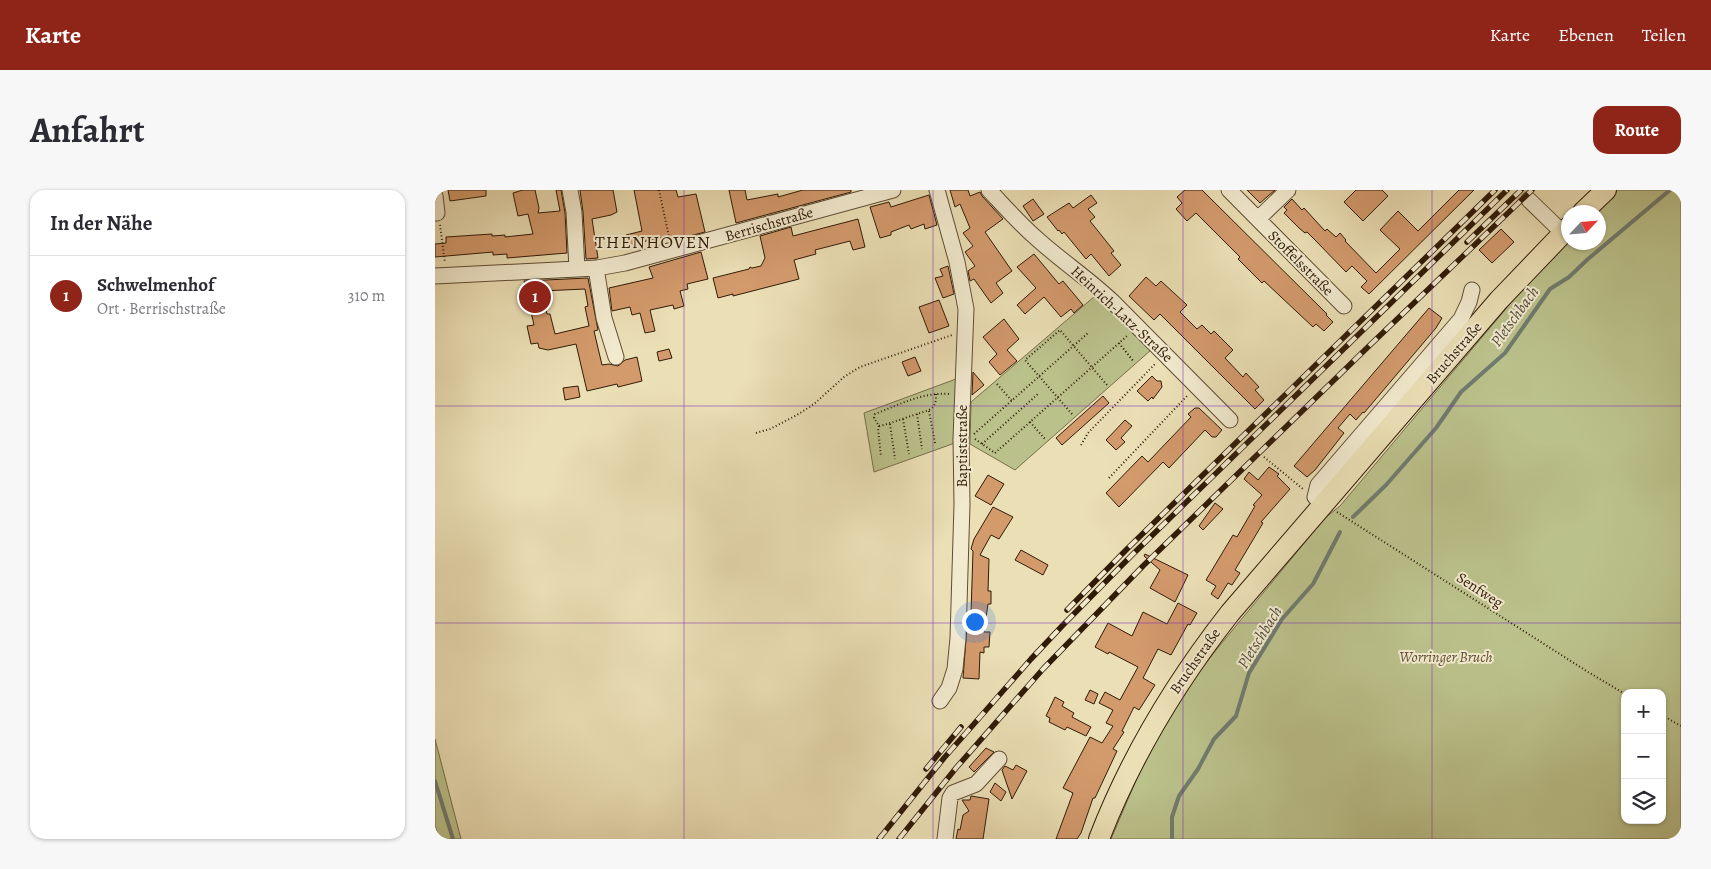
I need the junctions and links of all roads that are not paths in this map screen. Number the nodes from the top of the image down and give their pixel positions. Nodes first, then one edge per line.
1 (570, 190) edge
2 (893, 190) edge
3 (937, 190) edge
4 (989, 190) edge
5 (1229, 190) edge
6 (1288, 190) edge
7 (1606, 190) edge
8 (435, 196) edge
9 (1529, 200) tunnel mouth
10 (1590, 205) edge
11 (437, 213) road end
12 (1258, 219) junction
13 (1561, 226) edge
14 (1561, 235) edge
15 (577, 268) junction
16 (596, 268) junction
17 (441, 276) edge
18 (1472, 290) dead end
19 (1345, 306) dead end
20 (615, 357) dead end
21 (1229, 420) dead end
22 (1320, 501) junction
23 (940, 701) dead end
24 (999, 759) dead end
25 (945, 839) edge
26 (1099, 839) edge

1 - 15 street
2 - 16 street, Berrischstraße
3 - 23 street, Baptiststraße
4 - 21 street, Heinrich-Latz-Straße
5 - 12 street, Stoffelsstraße
6 - 12 street, Stoffelsstraße
7 - 10 main road
8 - 11 street
9 - 13 street
12 - 19 street, Stoffelsstraße
14 - 22 main road, Bruchstraße
15 - 16 street, Berrischstraße
15 - 17 street, Berrischstraße
16 - 20 street
18 - 22 street, Bruchstraße
22 - 26 main road, Bruchstraße
24 - 25 street

